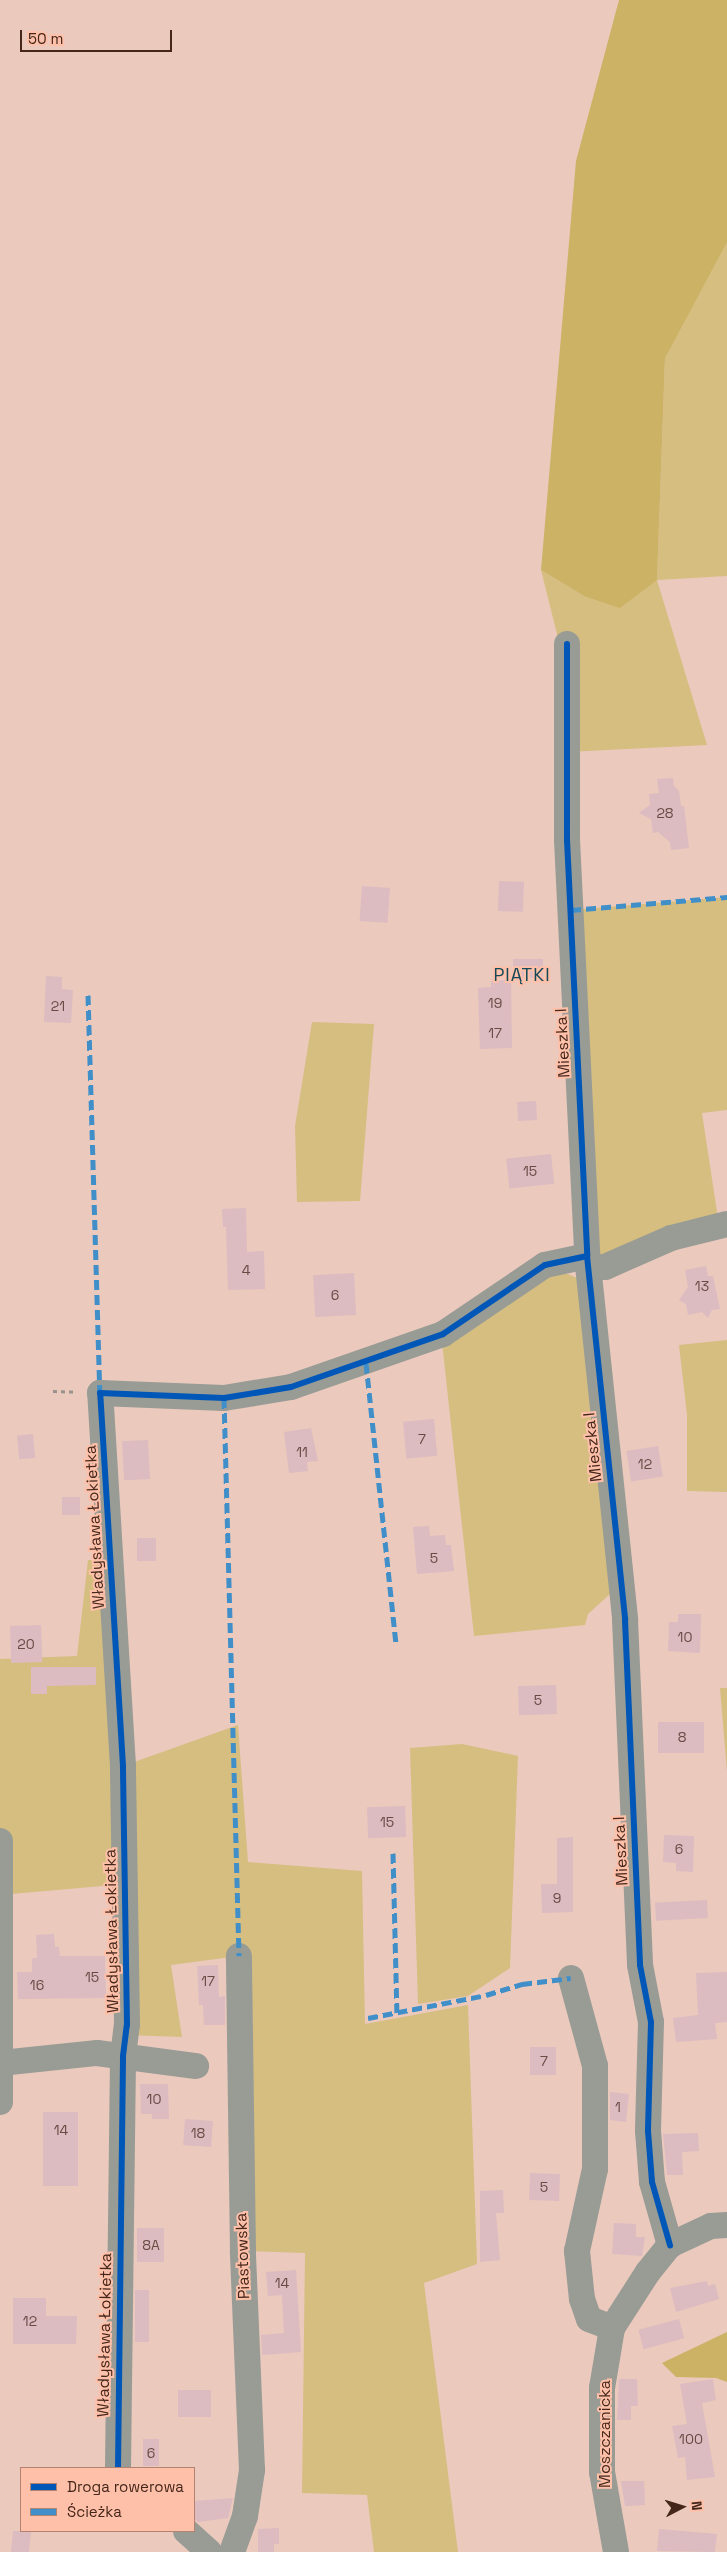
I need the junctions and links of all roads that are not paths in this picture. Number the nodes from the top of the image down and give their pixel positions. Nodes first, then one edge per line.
1 (568, 644) dead end
2 (727, 1224) edge
3 (588, 1262) junction
4 (0, 1841) edge
5 (239, 1956) dead end
6 (571, 1978) dead end
7 (123, 2056) junction
8 (0, 2063) edge
9 (196, 2066) dead end
10 (0, 2074) edge
11 (0, 2102) edge
12 (727, 2225) edge
13 (670, 2245) junction
14 (612, 2328) junction
15 (118, 2467) edge
16 (187, 2532) edge
17 (209, 2552) edge
18 (232, 2552) edge
19 (616, 2552) edge

1 - 3 street, Mieszka I
2 - 3 street
3 - 7 street, Władysława Łokietka
3 - 13 street, Mieszka I
4 - 8 street
5 - 18 street, Piastowska
6 - 14 street
7 - 8 street
7 - 9 street
7 - 15 street, Władysława Łokietka
8 - 10 street
10 - 11 street
12 - 13 street, Moszczanicka
13 - 14 street, Moszczanicka
14 - 19 street, Moszczanicka
16 - 17 street

